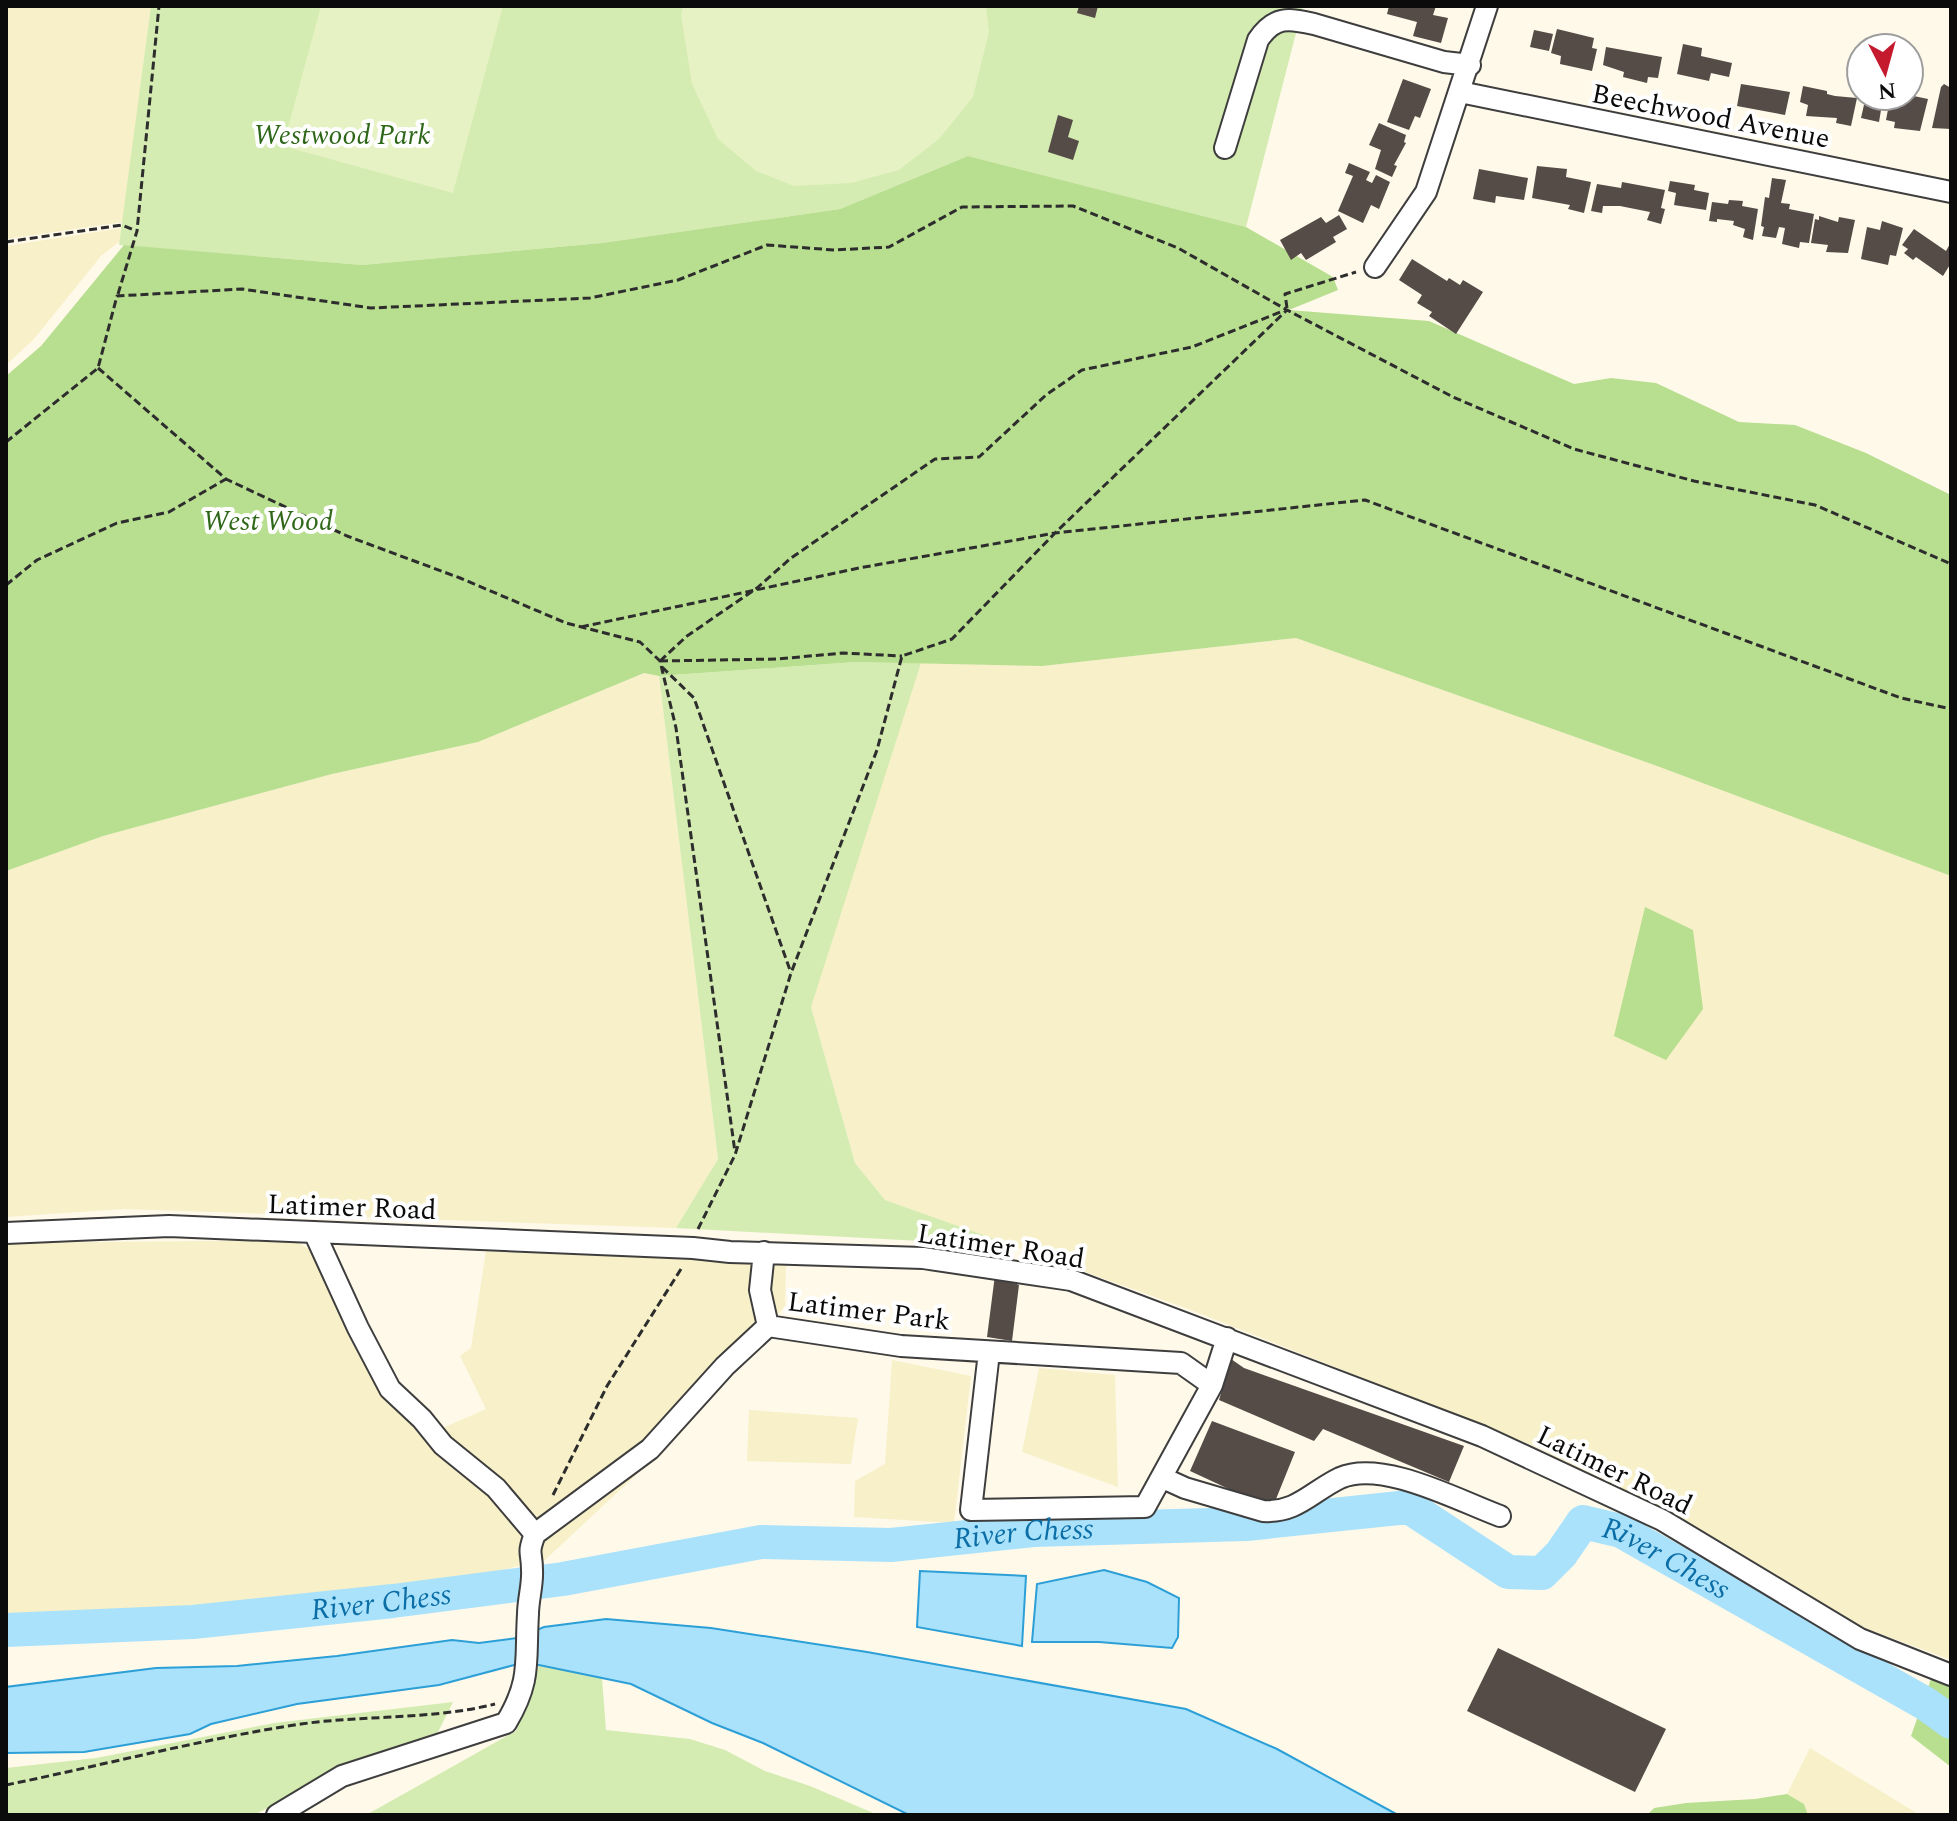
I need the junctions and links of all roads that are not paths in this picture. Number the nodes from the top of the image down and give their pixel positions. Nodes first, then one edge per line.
1 (1487, 6) edge
2 (1470, 65) junction
3 (1460, 92) junction
4 (1225, 148) dead end
5 (1951, 192) edge
6 (1375, 267) road end
7 (314, 1232) junction
8 (6, 1233) edge
9 (764, 1252) junction
10 (768, 1326) junction
11 (1227, 1338) junction
12 (989, 1352) junction
13 (1212, 1385) junction
14 (1163, 1478) junction
15 (1500, 1516) dead end
16 (535, 1534) junction
17 (1951, 1675) edge
18 (277, 1815) edge

1 - 2 street
2 - 3 street
2 - 4 street
3 - 5 street, Beechwood Avenue
3 - 6 street
7 - 8 street, Latimer Road
7 - 9 street, Latimer Road
7 - 16 street
9 - 10 street, Latimer Park
9 - 11 street, Latimer Road
10 - 12 street, Latimer Park
10 - 16 street
11 - 13 street
11 - 17 street, Latimer Road
12 - 13 street, Latimer Park
12 - 14 street
13 - 14 street
14 - 15 street
16 - 18 street

